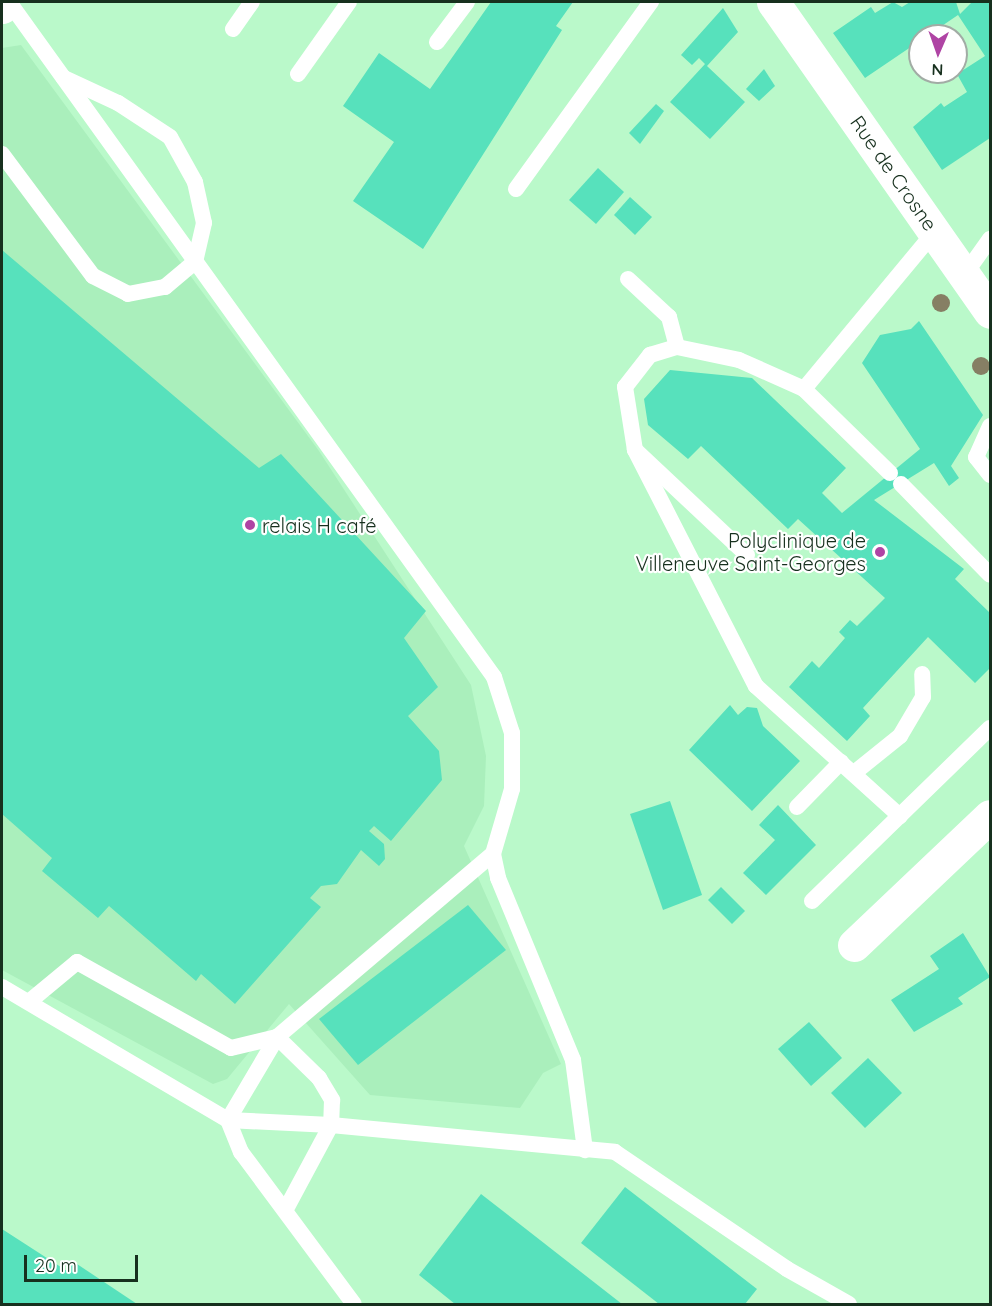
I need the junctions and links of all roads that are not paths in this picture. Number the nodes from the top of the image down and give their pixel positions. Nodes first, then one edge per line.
1 (3, 2) edge
2 (9, 2) edge
3 (252, 2) edge
4 (349, 2) edge
5 (467, 2) edge
6 (651, 2) edge
7 (773, 2) edge
8 (2, 7) edge
9 (233, 29) dead end
10 (437, 42) dead end
11 (298, 74) dead end
12 (64, 78) junction
13 (2, 154) edge
14 (516, 189) dead end
15 (935, 231) junction
16 (990, 239) edge
17 (195, 262) junction
18 (965, 274) junction
19 (628, 279) dead end
20 (990, 312) edge
21 (677, 347) junction
22 (804, 389) junction
23 (990, 426) edge
24 (635, 450) junction
25 (990, 475) edge
26 (747, 555) dead end
27 (990, 575) edge
28 (922, 674) dead end
29 (990, 728) edge
30 (847, 768) junction
31 (797, 807) dead end
32 (900, 816) junction
33 (990, 816) edge
34 (493, 854) junction
35 (812, 901) dead end
36 (854, 945) dead end
37 (2, 987) edge
38 (30, 1001) junction
39 (277, 1037) junction
40 (228, 1120) junction
41 (331, 1125) junction
42 (585, 1150) junction
43 (286, 1209) junction
44 (354, 1305) edge
45 (849, 1305) edge

1 - 8 street
2 - 12 lane
3 - 9 lane
4 - 11 lane
5 - 10 lane
6 - 14 lane
7 - 15 street, Rue de Crosne
12 - 17 lane
12 - 17 lane
13 - 17 lane
15 - 18 street, Rue de Crosne
15 - 22 lane
16 - 18 lane
17 - 34 lane
18 - 20 street, Rue de Crosne
19 - 21 lane
21 - 22 lane
21 - 24 lane
22 - 27 lane
23 - 25 lane
24 - 26 lane
24 - 30 lane
28 - 30 lane
29 - 32 lane
30 - 31 lane
30 - 32 lane
32 - 35 lane
33 - 36 street
34 - 39 lane
34 - 42 lane
37 - 38 lane
38 - 39 lane
38 - 40 lane
39 - 40 lane
39 - 41 lane
40 - 41 lane
40 - 43 lane
41 - 42 lane
41 - 43 lane
42 - 45 lane
43 - 44 lane

